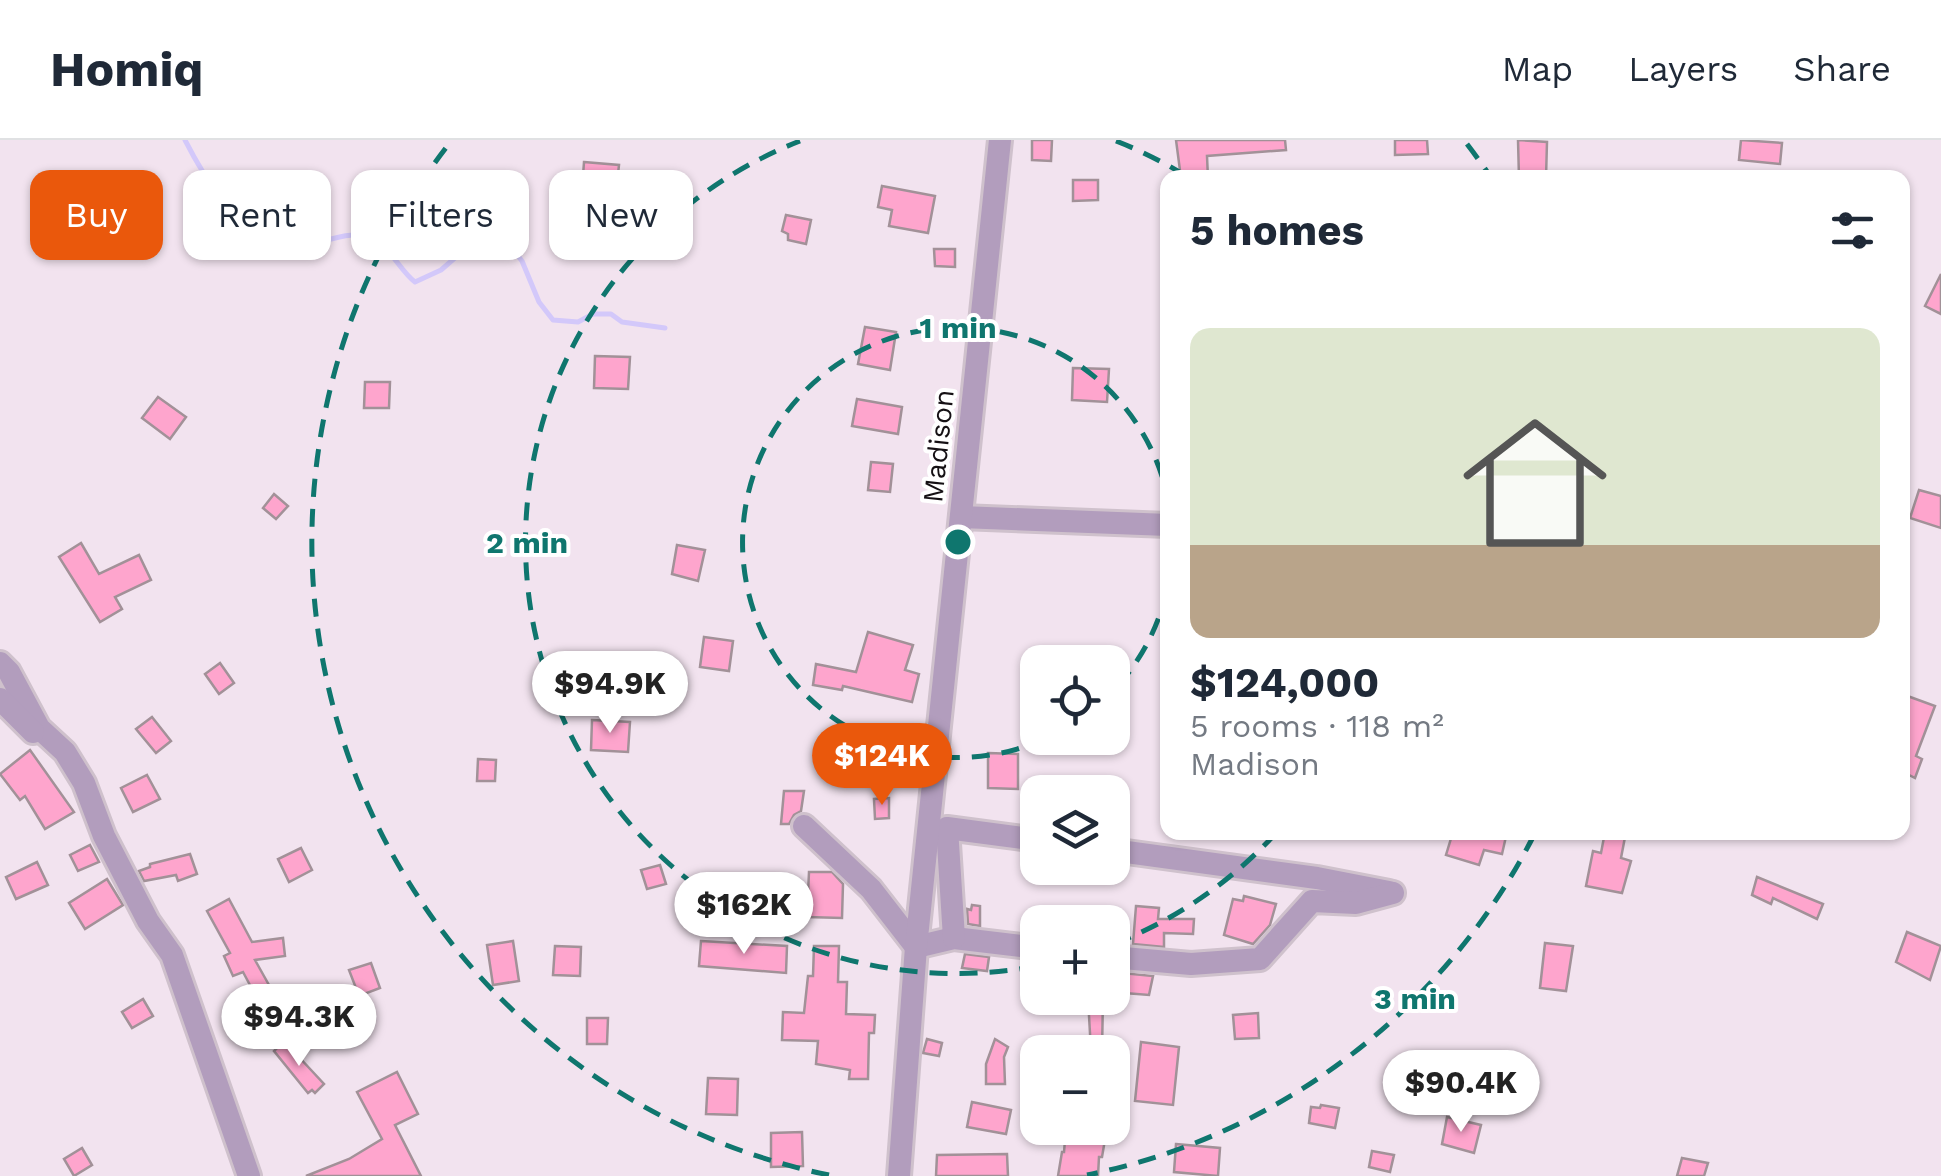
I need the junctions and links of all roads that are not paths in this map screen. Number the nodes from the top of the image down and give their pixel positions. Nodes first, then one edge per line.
1 (1000, 140) edge
2 (961, 517) junction
3 (1160, 524) edge
4 (0, 663) edge
5 (0, 699) edge
6 (73, 766) junction
7 (804, 826) dead end
8 (1020, 838) edge
9 (1130, 852) edge
10 (954, 938) junction
11 (1020, 946) edge
12 (916, 947) junction
13 (1130, 959) edge
14 (249, 1176) edge
15 (899, 1176) edge

1 - 2 street, Madison
2 - 3 street
2 - 12 street, Madison
4 - 6 street
5 - 6 street
6 - 14 street
7 - 12 street
8 - 10 street
9 - 13 street
10 - 11 street
10 - 12 street
12 - 15 street, Madison

